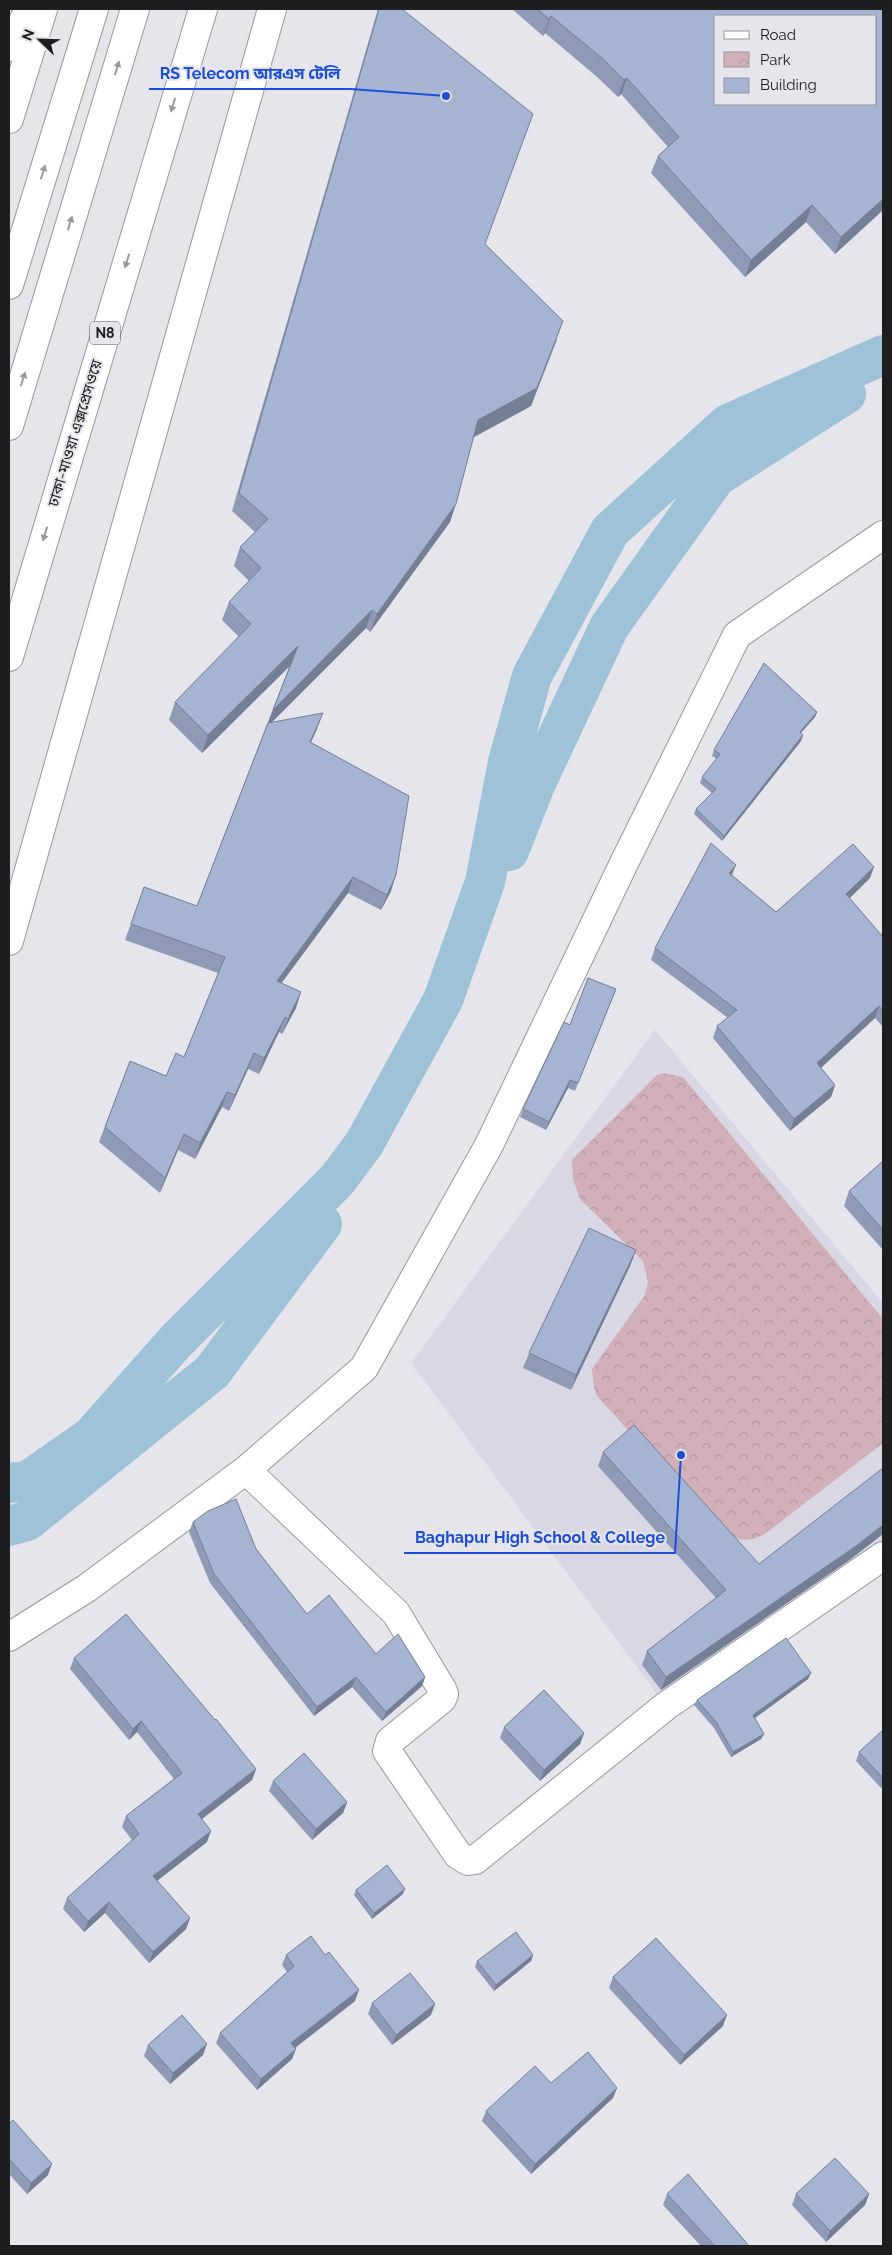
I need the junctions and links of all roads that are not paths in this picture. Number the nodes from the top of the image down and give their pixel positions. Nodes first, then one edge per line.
1 (94, 9) edge
2 (135, 9) edge
3 (203, 9) edge
4 (272, 9) edge
5 (35, 10) edge
6 (9, 47) edge
7 (9, 119) edge
8 (9, 285) edge
9 (9, 426) edge
10 (883, 535) edge
11 (9, 657) edge
12 (9, 941) edge
13 (246, 1470) junction
14 (883, 1556) edge
15 (9, 1637) edge

8 -> 1 main road
9 -> 2 main road
3 -> 11 main road, ঢাকা-মাওয়া এক্সপ্রেসওয়ে / N8
4 - 12 main road
5 - 6 main road
5 - 7 main road
10 - 13 main road
13 - 14 main road
13 - 15 main road

